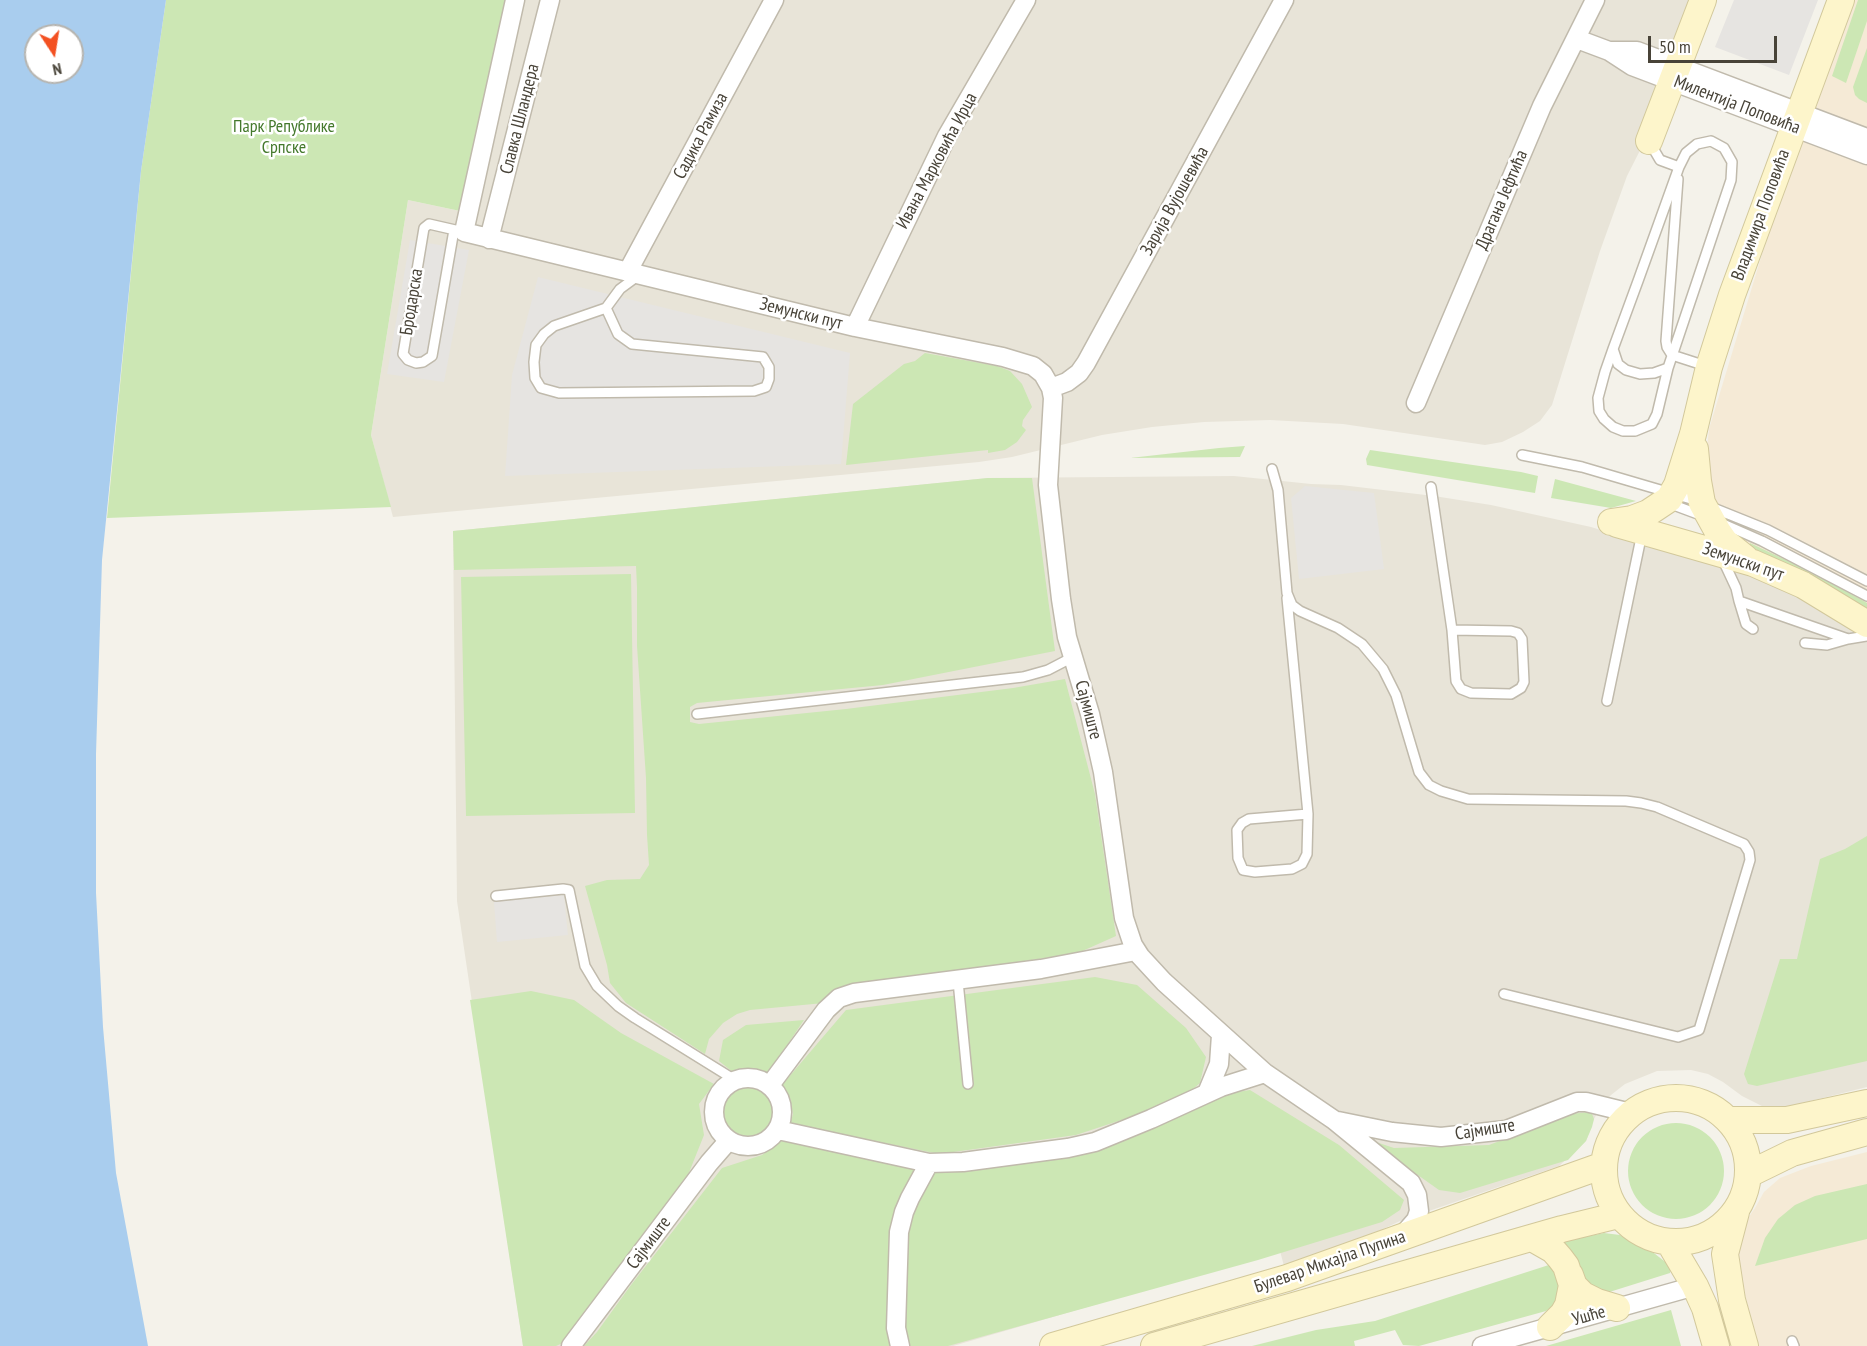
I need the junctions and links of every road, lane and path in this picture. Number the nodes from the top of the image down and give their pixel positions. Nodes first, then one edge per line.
1 (515, 0) edge
2 (550, 0) edge
3 (774, 0) edge
4 (1026, 0) edge
5 (1284, 0) edge
6 (1595, 0) edge
7 (1702, 0) edge
8 (1841, 0) edge
9 (1576, 39) junction
10 (1674, 73) junction
11 (1796, 119) junction
12 (1867, 138) edge
13 (1649, 141) joint
14 (1867, 155) edge
15 (1679, 167) junction
16 (459, 231) junction
17 (489, 239) junction
18 (634, 273) junction
19 (606, 308) junction
20 (855, 327) junction
21 (1613, 349) junction
22 (1672, 355) junction
23 (1709, 367) junction
24 (1668, 368) junction
25 (1051, 388) junction
26 (1416, 404) dead end
27 (1693, 434) junction
28 (1522, 455) dead end
29 (1272, 469) dead end
30 (1431, 487) dead end
31 (1669, 498) junction
32 (1706, 511) junction
33 (1642, 531) junction
34 (1720, 553) junction
35 (1753, 563) junction
36 (1867, 581) edge
37 (1287, 593) junction
38 (1867, 596) edge
39 (1739, 601) junction
40 (1753, 629) dead end
41 (1452, 630) junction
42 (1858, 632) edge
43 (1867, 636) edge
44 (1805, 644) dead end
45 (1072, 657) junction
46 (1607, 701) dead end
47 (697, 714) dead end
48 (1308, 814) junction
49 (496, 896) dead end
50 (1137, 951) junction
51 (958, 981) junction
52 (1503, 994) dead end
53 (1221, 1035) junction
54 (1265, 1073) junction
55 (735, 1080) junction
56 (968, 1084) dead end
57 (770, 1085) junction
58 (1207, 1092) junction
59 (1867, 1103) edge
60 (1631, 1113) junction
61 (1334, 1120) junction
62 (1729, 1120) junction
63 (778, 1130) junction
64 (1867, 1132) edge
65 (729, 1140) junction
66 (929, 1163) junction
67 (1604, 1165) junction
68 (1749, 1174) junction
69 (1736, 1210) junction
70 (1619, 1215) junction
71 (1401, 1238) junction
72 (1532, 1238) junction
73 (1669, 1242) junction
74 (1570, 1275) junction
75 (1695, 1286) junction
76 (899, 1297) junction
77 (1617, 1308) junction
78 (1550, 1327) junction
79 (571, 1346) edge
80 (900, 1346) edge
81 (913, 1346) edge
82 (1053, 1346) edge
83 (1154, 1346) edge
84 (1482, 1346) edge
85 (1716, 1346) edge
86 (1745, 1346) edge

1 - 16 street, Бродарска
2 - 17 street, Славка Шландера
3 - 18 street, Садика Рамиза
4 - 20 street, Ивана Марковића Ирца
5 - 25 street, Зарија Вујошевића
6 - 9 street, Драгана Јефтића
7 - 10 main road
8 - 11 main road, Владимира Поповића
9 - 10 street, Милентија Поповића
9 - 26 street, Драгана Јефтића
10 - 11 street, Милентија Поповића
10 - 13 main road
11 - 12 street, Милентија Поповића
11 - 14 street, Милентија Поповића
11 - 23 main road, Владимира Поповића
13 - 15 lane
15 - 21 lane
15 - 22 lane
15 - 22 lane
16 - 16 lane, Бродарска
16 - 17 street, Земунски пут
17 - 18 street, Земунски пут
18 - 19 lane
18 - 20 street, Земунски пут
19 - 19 lane
20 - 25 street, Земунски пут
21 - 24 lane
21 - 24 lane
22 - 23 lane
22 - 24 lane
23 - 27 main road, Владимира Поповића
25 - 45 street, Сајмиште
27 - 31 main road, Владимира Поповића
27 - 32 main road, Владимира Поповића
28 - 31 lane
29 - 37 lane
30 - 41 lane
31 - 32 lane
31 - 32 lane
31 - 33 main road, Земунски пут
32 - 35 main road, Владимира Поповића
32 - 36 lane
32 - 38 lane
33 - 34 main road, Земунски пут
33 - 46 lane
34 - 35 main road, Земунски пут
34 - 39 lane
35 - 42 main road, Земунски пут
37 - 48 lane
37 - 52 lane
39 - 40 lane
39 - 42 lane
41 - 41 lane
42 - 43 lane
42 - 44 lane
45 - 47 lane
45 - 50 street, Сајмиште
48 - 48 lane
49 - 55 lane
50 - 51 street
50 - 53 street, Сајмиште
51 - 56 lane
51 - 57 street
53 - 54 street, Сајмиште
53 - 58 street
54 - 58 street
54 - 61 street, Сајмиште
55 - 57 street
55 - 65 street
57 - 63 street
58 - 66 street
59 - 62 main road
60 - 61 street, Сајмиште
60 - 62 main road
60 - 67 main road
61 - 71 street, Сајмиште
62 - 68 main road
63 - 65 street
63 - 66 street
64 - 68 main road
65 - 79 street, Сајмиште
66 - 76 street
67 - 70 main road
67 - 71 main road, Булевар Михајла Пупина
68 - 69 main road
69 - 73 main road
69 - 86 main road
70 - 72 main road, Булевар Михајла Пупина
70 - 73 main road
71 - 82 main road, Булевар Михајла Пупина
72 - 74 main road
72 - 83 main road, Булевар Михајла Пупина
73 - 75 main road
74 - 77 main road
74 - 78 main road
75 - 77 street, Ушће
75 - 85 main road
76 - 80 street
76 - 81 street
77 - 78 street, Ушће
78 - 84 street, Ушће

